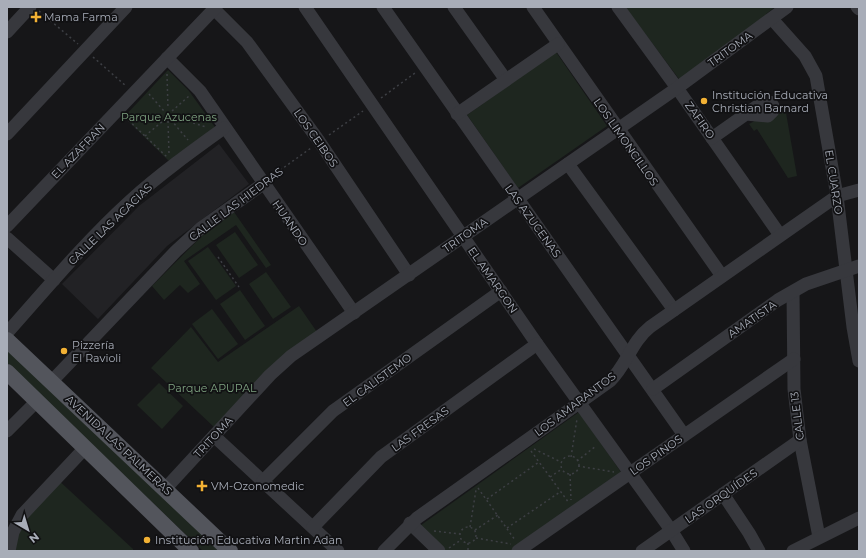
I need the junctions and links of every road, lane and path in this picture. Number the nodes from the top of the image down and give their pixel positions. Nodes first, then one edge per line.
1 (30, 7) edge
2 (126, 7) edge
3 (305, 7) edge
4 (382, 7) edge
5 (454, 7) edge
6 (532, 7) edge
7 (618, 7) edge
8 (787, 7) edge
9 (215, 8) edge
10 (772, 19) junction
11 (7, 32) edge
12 (558, 44) junction
13 (167, 58) junction
14 (424, 66) junction
15 (167, 72) junction
16 (172, 76) dead end
17 (162, 77) dead end
18 (506, 80) junction
19 (677, 88) junction
20 (188, 92) dead end
21 (147, 93) dead end
22 (372, 105) junction
23 (168, 109) dead end
24 (164, 111) dead end
25 (172, 112) dead end
26 (124, 113) junction
27 (162, 114) dead end
28 (457, 114) junction
29 (746, 114) dead end
30 (174, 117) dead end
31 (164, 120) dead end
32 (171, 120) dead end
33 (168, 121) dead end
34 (206, 127) dead end
35 (224, 128) junction
36 (618, 130) junction
37 (7, 134) edge
38 (146, 136) junction
39 (712, 138) junction
40 (319, 141) junction
41 (192, 144) dead end
42 (568, 164) junction
43 (263, 184) junction
44 (859, 190) edge
45 (837, 196) junction
46 (516, 199) junction
47 (7, 226) edge
48 (780, 235) junction
49 (463, 237) junction
50 (7, 238) edge
51 (218, 257) dead end
52 (859, 266) edge
53 (846, 270) junction
54 (409, 275) junction
55 (722, 276) junction
56 (54, 280) junction
57 (239, 287) dead end
58 (501, 291) junction
59 (793, 292) junction
60 (674, 310) junction
61 (354, 313) junction
62 (856, 327) edge
63 (7, 333) edge
64 (7, 340) edge
65 (537, 344) junction
66 (629, 356) junction
67 (794, 359) junction
68 (859, 361) edge
69 (7, 372) edge
70 (52, 382) junction
71 (653, 389) junction
72 (38, 401) junction
73 (581, 403) junction
74 (7, 431) edge
75 (684, 435) junction
76 (214, 436) junction
77 (800, 440) junction
78 (600, 443) dead end
79 (85, 448) junction
80 (571, 457) junction
81 (577, 461) junction
82 (539, 462) junction
83 (562, 462) junction
84 (578, 466) junction
85 (562, 469) junction
86 (630, 472) junction
87 (570, 474) junction
88 (550, 477) junction
89 (263, 481) junction
90 (165, 489) junction
91 (560, 492) junction
92 (723, 494) junction
93 (487, 500) junction
94 (498, 515) junction
95 (859, 518) edge
96 (414, 526) junction
97 (314, 527) junction
98 (470, 527) junction
99 (508, 528) junction
100 (474, 530) junction
101 (671, 530) junction
102 (460, 534) junction
103 (476, 538) junction
104 (819, 538) junction
105 (461, 540) junction
106 (468, 543) junction
107 (519, 548) edge
108 (9, 551) edge
109 (191, 551) edge
110 (230, 551) edge
111 (338, 551) edge
112 (384, 551) edge
113 (439, 551) edge
114 (444, 551) edge
115 (468, 551) edge
116 (642, 551) edge
117 (684, 551) edge
118 (759, 551) edge
119 (793, 551) edge

1 - 11 street
2 - 37 street
3 - 22 street, EL AMARGON
4 - 14 street, LAS AZUCENAS
5 - 18 street
6 - 12 street, LOS LIMONCILLOS
7 - 19 street, ZAFIRO
8 - 10 street, TRITOMA
9 - 13 street, EL AZAFRAN
9 - 40 street, LOS CEIBOS
10 - 19 street, TRITOMA
10 - 45 street, EL CUARZO
12 - 18 street
12 - 36 street, LOS LIMONCILLOS
13 - 26 street, EL AZAFRAN
13 - 35 street, HUANDO
14 - 22 path, CALLE LAS HIEDRAS
14 - 28 street, LAS AZUCENAS
15 - 16 path
15 - 17 path
15 - 23 path
18 - 28 street
19 - 36 street, TRITOMA
19 - 39 street, ZAFIRO
20 - 25 path
21 - 24 path
22 - 40 path, CALLE LAS HIEDRAS
22 - 49 street, EL AMARGON
26 - 27 path
26 - 38 path
26 - 47 street, EL AZAFRAN
28 - 46 street, LAS AZUCENAS
29 - 39 street
30 - 34 path
31 - 38 path
32 - 41 path
33 - 38 path
35 - 43 street, HUANDO
35 - 56 street, CALLE LAS ACACIAS
36 - 42 street, TRITOMA
36 - 55 street, LOS LIMONCILLOS
39 - 48 street, ZAFIRO
40 - 43 path, CALLE LAS HIEDRAS
40 - 54 street, LOS CEIBOS
42 - 46 street, TRITOMA
42 - 60 street
43 - 61 street, HUANDO
43 - 70 street, CALLE LAS HIEDRAS
44 - 45 street, LOS AMARANTOS
45 - 48 street, LOS AMARANTOS
45 - 53 street, EL CUARZO
46 - 49 street, TRITOMA
46 - 66 street, LAS AZUCENAS
48 - 55 street, LOS AMARANTOS
49 - 54 street, TRITOMA
49 - 58 street, EL AMARGON
50 - 56 street
51 - 57 path
52 - 53 street, AMATISTA
53 - 59 street, AMATISTA
53 - 62 street, EL CUARZO
54 - 61 street, TRITOMA
55 - 60 street, LOS AMARANTOS
56 - 63 street, CALLE LAS ACACIAS
58 - 65 street, EL AMARGON
58 - 89 street, EL CALISTEMO
59 - 67 street, CALLE 13
59 - 71 street, AMATISTA
60 - 66 street, LOS AMARANTOS
61 - 76 street, TRITOMA
62 - 68 street, EL CUARZO
64 - 70 main road, AVENIDA LAS PALMERAS
65 - 73 street, EL AMARGON
65 - 97 street, LAS FRESAS
66 - 71 street, LAS AZUCENAS
66 - 73 street, LOS AMARANTOS
67 - 75 street, LOS PINOS
67 - 77 street, CALLE 13
69 - 72 main road
70 - 90 main road, AVENIDA LAS PALMERAS
71 - 75 street, LAS AZUCENAS
72 - 74 street
72 - 79 main road
73 - 80 path
73 - 86 street, EL AMARGON
73 - 96 street, LOS AMARANTOS
75 - 86 street, LOS PINOS
76 - 89 street
76 - 90 street, TRITOMA
77 - 92 street, LAS ORQUÍDES
77 - 104 street, CALLE 13
78 - 81 path
79 - 108 street
79 - 109 main road
80 - 81 path
80 - 83 path
81 - 84 path
82 - 83 path
82 - 88 path
82 - 93 path
83 - 85 path
84 - 86 path
84 - 87 path
85 - 87 path
85 - 88 path
86 - 101 street, EL AMARGON
86 - 107 street, LOS PINOS
87 - 91 path
88 - 91 path
89 - 97 street
90 - 110 main road, AVENIDA LAS PALMERAS
91 - 99 path
92 - 101 street, LAS ORQUÍDES
92 - 118 street
93 - 94 path
93 - 98 path
94 - 99 path
94 - 100 path
95 - 104 street
96 - 102 path
96 - 112 street, LOS AMARANTOS
96 - 113 street
97 - 111 street
98 - 100 path
98 - 102 path
99 - 107 path
100 - 103 path
101 - 116 street, LAS ORQUÍDES
101 - 117 street, EL AMARGON
102 - 105 path
103 - 106 path
103 - 107 path
104 - 119 street
105 - 106 path
105 - 114 path
106 - 115 path

